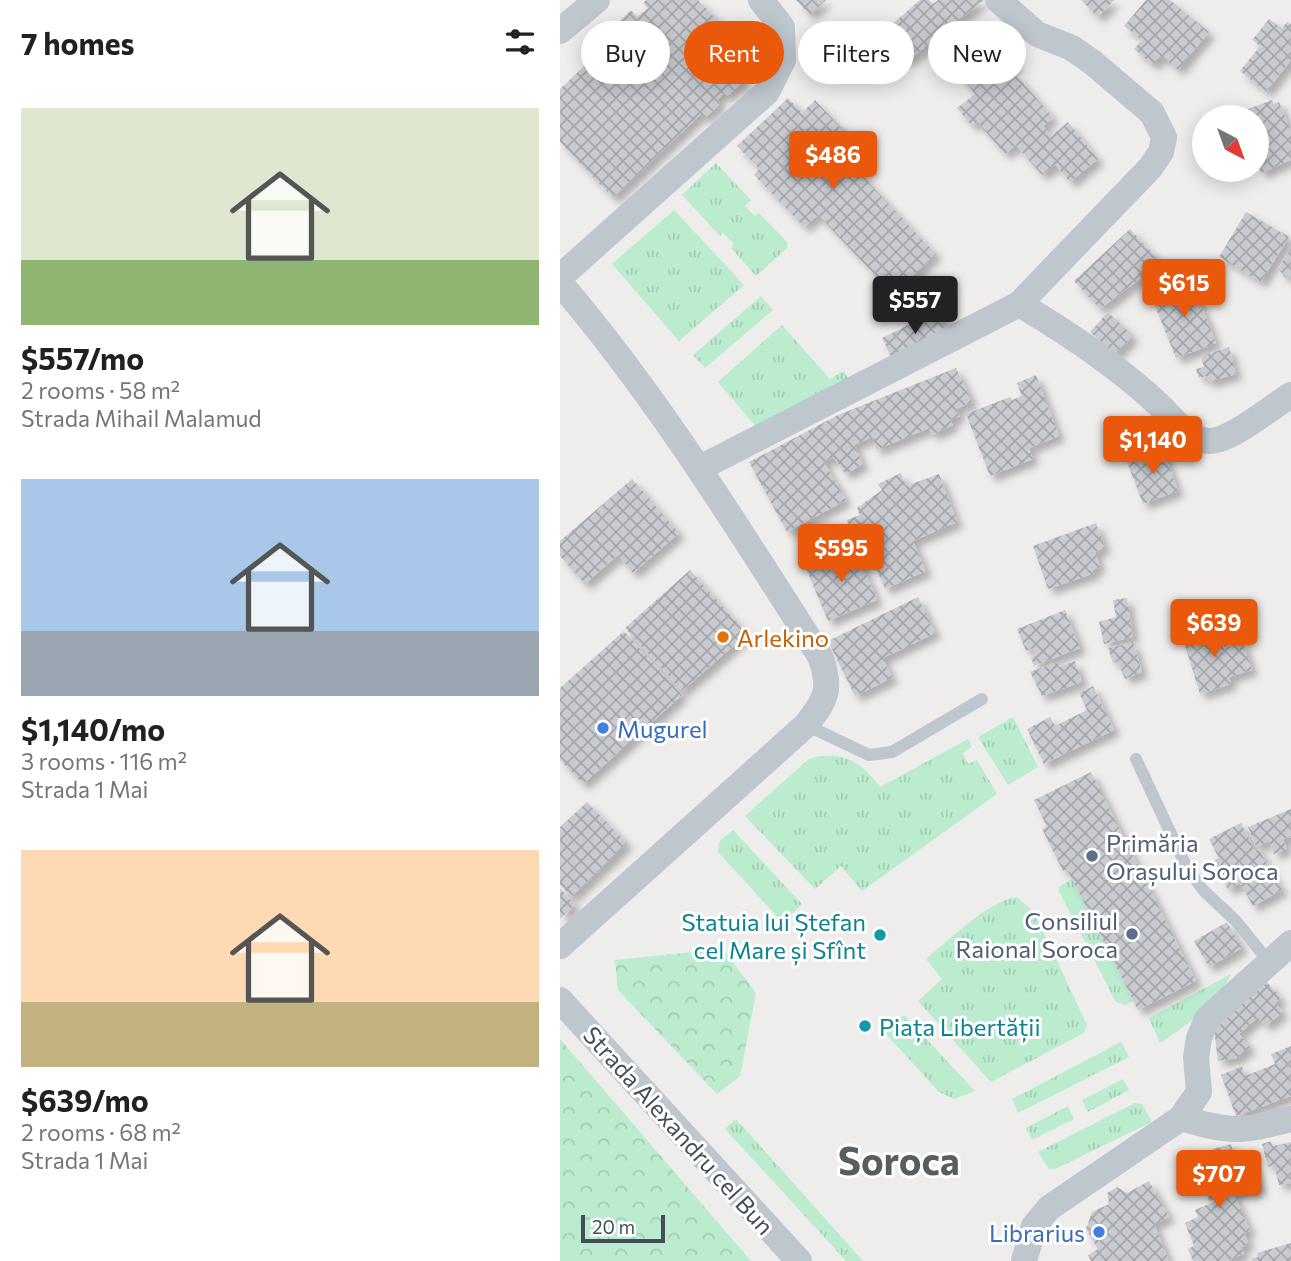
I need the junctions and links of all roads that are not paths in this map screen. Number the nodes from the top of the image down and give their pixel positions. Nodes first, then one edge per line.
1 (597, 0) edge
2 (761, 0) edge
3 (998, 0) edge
4 (560, 31) edge
5 (560, 276) edge
6 (560, 283) edge
7 (1019, 304) junction
8 (1291, 395) edge
9 (699, 468) junction
10 (982, 699) dead end
11 (806, 725) junction
12 (1136, 759) dead end
13 (1291, 943) edge
14 (560, 946) edge
15 (1269, 962) junction
16 (560, 1000) edge
17 (1181, 1118) junction
18 (1291, 1119) edge
19 (799, 1261) edge
20 (1024, 1261) edge

1 - 4 street
2 - 5 street
3 - 7 street
6 - 9 street
7 - 8 street
7 - 9 street
9 - 11 street
10 - 11 lane
11 - 14 street
12 - 15 lane
13 - 15 street
15 - 17 street
16 - 19 street, Strada Alexandru cel Bun
17 - 18 street
17 - 20 street

